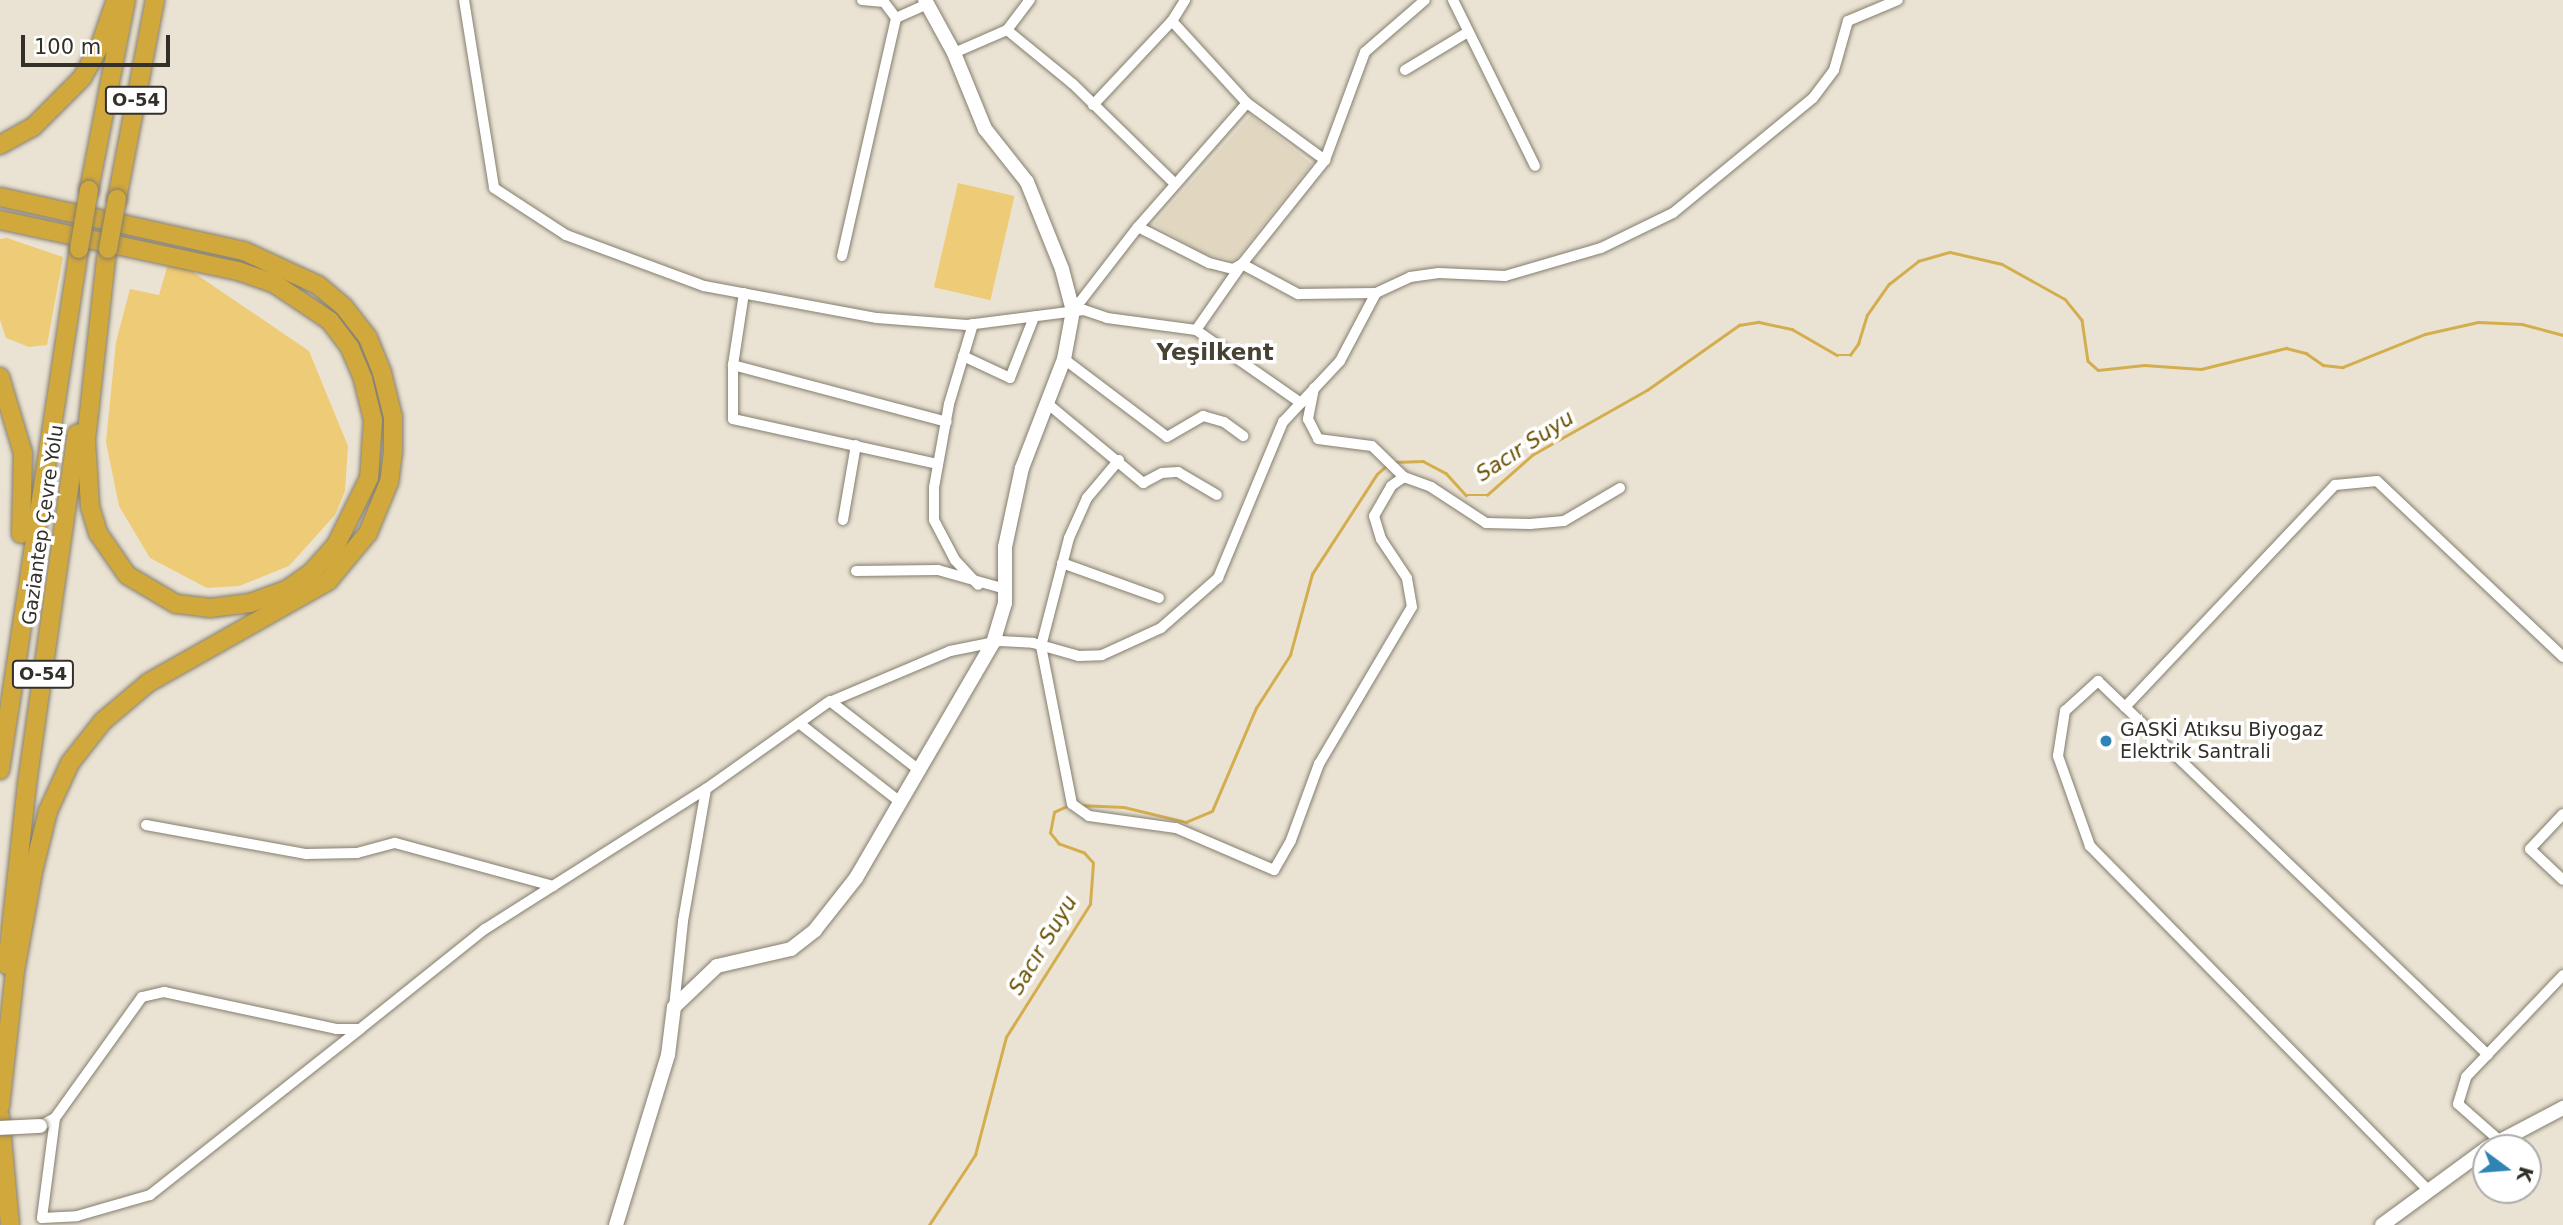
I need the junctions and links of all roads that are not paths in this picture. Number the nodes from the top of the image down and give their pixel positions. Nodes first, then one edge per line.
1 (116, 0) edge
2 (126, 0) edge
3 (155, 0) edge
4 (464, 0) edge
5 (862, 0) edge
6 (1030, 0) edge
7 (1185, 0) edge
8 (1425, 0) edge
9 (1453, 0) edge
10 (1898, 0) edge
11 (926, 2) edge
12 (896, 18) junction
13 (1172, 20) junction
14 (1007, 30) junction
15 (1468, 32) junction
16 (954, 53) junction
17 (1405, 70) dead end
18 (1247, 103) junction
19 (1093, 105) junction
20 (0, 145) edge
21 (1325, 160) junction
22 (1535, 166) dead end
23 (1174, 183) junction
24 (0, 197) edge
25 (0, 220) edge
26 (1138, 227) junction
27 (107, 254) junction
28 (842, 256) dead end
29 (1242, 264) junction
30 (744, 293) junction
31 (1377, 293) junction
32 (1073, 310) junction
33 (1034, 317) junction
34 (974, 324) junction
35 (1196, 330) junction
36 (963, 356) junction
37 (1064, 359) junction
38 (733, 365) junction
39 (0, 377) edge
40 (1314, 388) junction
41 (1301, 403) junction
42 (1048, 404) junction
43 (947, 422) junction
44 (1243, 436) dead end
45 (856, 445) junction
46 (1119, 460) junction
47 (938, 464) junction
48 (1403, 474) junction
49 (1620, 488) dead end
50 (1217, 495) dead end
51 (843, 520) dead end
52 (1062, 563) junction
53 (856, 571) dead end
54 (978, 585) junction
55 (1005, 589) junction
56 (1159, 598) dead end
57 (993, 643) junction
58 (1041, 646) junction
59 (2563, 657) edge
60 (830, 701) junction
61 (2125, 707) junction
62 (0, 721) edge
63 (799, 723) junction
64 (0, 770) edge
65 (919, 770) junction
66 (706, 789) junction
67 (900, 802) junction
68 (2563, 814) edge
69 (146, 825) dead end
70 (2563, 880) edge
71 (553, 886) junction
72 (2563, 975) edge
73 (674, 1006) junction
74 (360, 1029) junction
75 (2488, 1055) junction
76 (0, 1104) edge
77 (2563, 1108) edge
78 (0, 1117) edge
79 (55, 1118) junction
80 (40, 1126) joint
81 (0, 1128) edge
82 (2482, 1134) edge
83 (2514, 1134) edge
84 (2472, 1159) edge
85 (2427, 1189) junction
86 (10, 1225) edge
87 (616, 1225) edge
88 (2382, 1225) edge

1 - 20 highway
2 - 64 highway, Gaziantep Çevre Yolu / O-54, bridge
3 - 27 highway, Gaziantep Çevre Yolu / O-54, bridge
4 - 30 street
5 - 12 street
6 - 14 street
7 - 13 street
8 - 21 street
9 - 15 street
10 - 31 street
11 - 12 street
11 - 16 street
12 - 28 street
13 - 18 street
13 - 19 street
14 - 16 street
14 - 19 street
15 - 17 street
15 - 22 street
16 - 32 street
18 - 21 street
18 - 23 street
19 - 23 street
21 - 29 street
23 - 26 street
24 - 76 highway
25 - 27 highway
26 - 29 street
26 - 32 street
27 - 76 highway, Gaziantep Çevre Yolu / O-54
29 - 31 street
29 - 35 street
30 - 34 street
30 - 38 street
31 - 40 street
32 - 33 street
32 - 35 street
32 - 37 street
33 - 34 street
33 - 36 street
34 - 36 street
35 - 41 street
36 - 43 street
37 - 42 street
37 - 44 street
38 - 43 street
38 - 45 street
39 - 62 highway
40 - 41 street
40 - 48 street
41 - 58 street
42 - 46 street
42 - 55 street
43 - 47 street
45 - 47 street
45 - 51 street
46 - 50 street
46 - 52 street
47 - 54 street
48 - 49 street
48 - 58 street
52 - 56 street
52 - 58 street
53 - 54 street
54 - 55 street
55 - 57 street
57 - 58 street
57 - 60 street
57 - 65 street
59 - 61 street
60 - 63 street
60 - 65 street
61 - 75 street
61 - 85 street
63 - 66 street
63 - 67 street
65 - 67 street
66 - 71 street
66 - 73 street
67 - 73 street
68 - 70 street
69 - 71 street
71 - 74 street
72 - 75 street
73 - 87 street
74 - 79 street
74 - 79 street
75 - 82 street
77 - 83 street
78 - 86 highway
79 - 80 street
80 - 81 street, bridge
84 - 85 street
85 - 88 street

